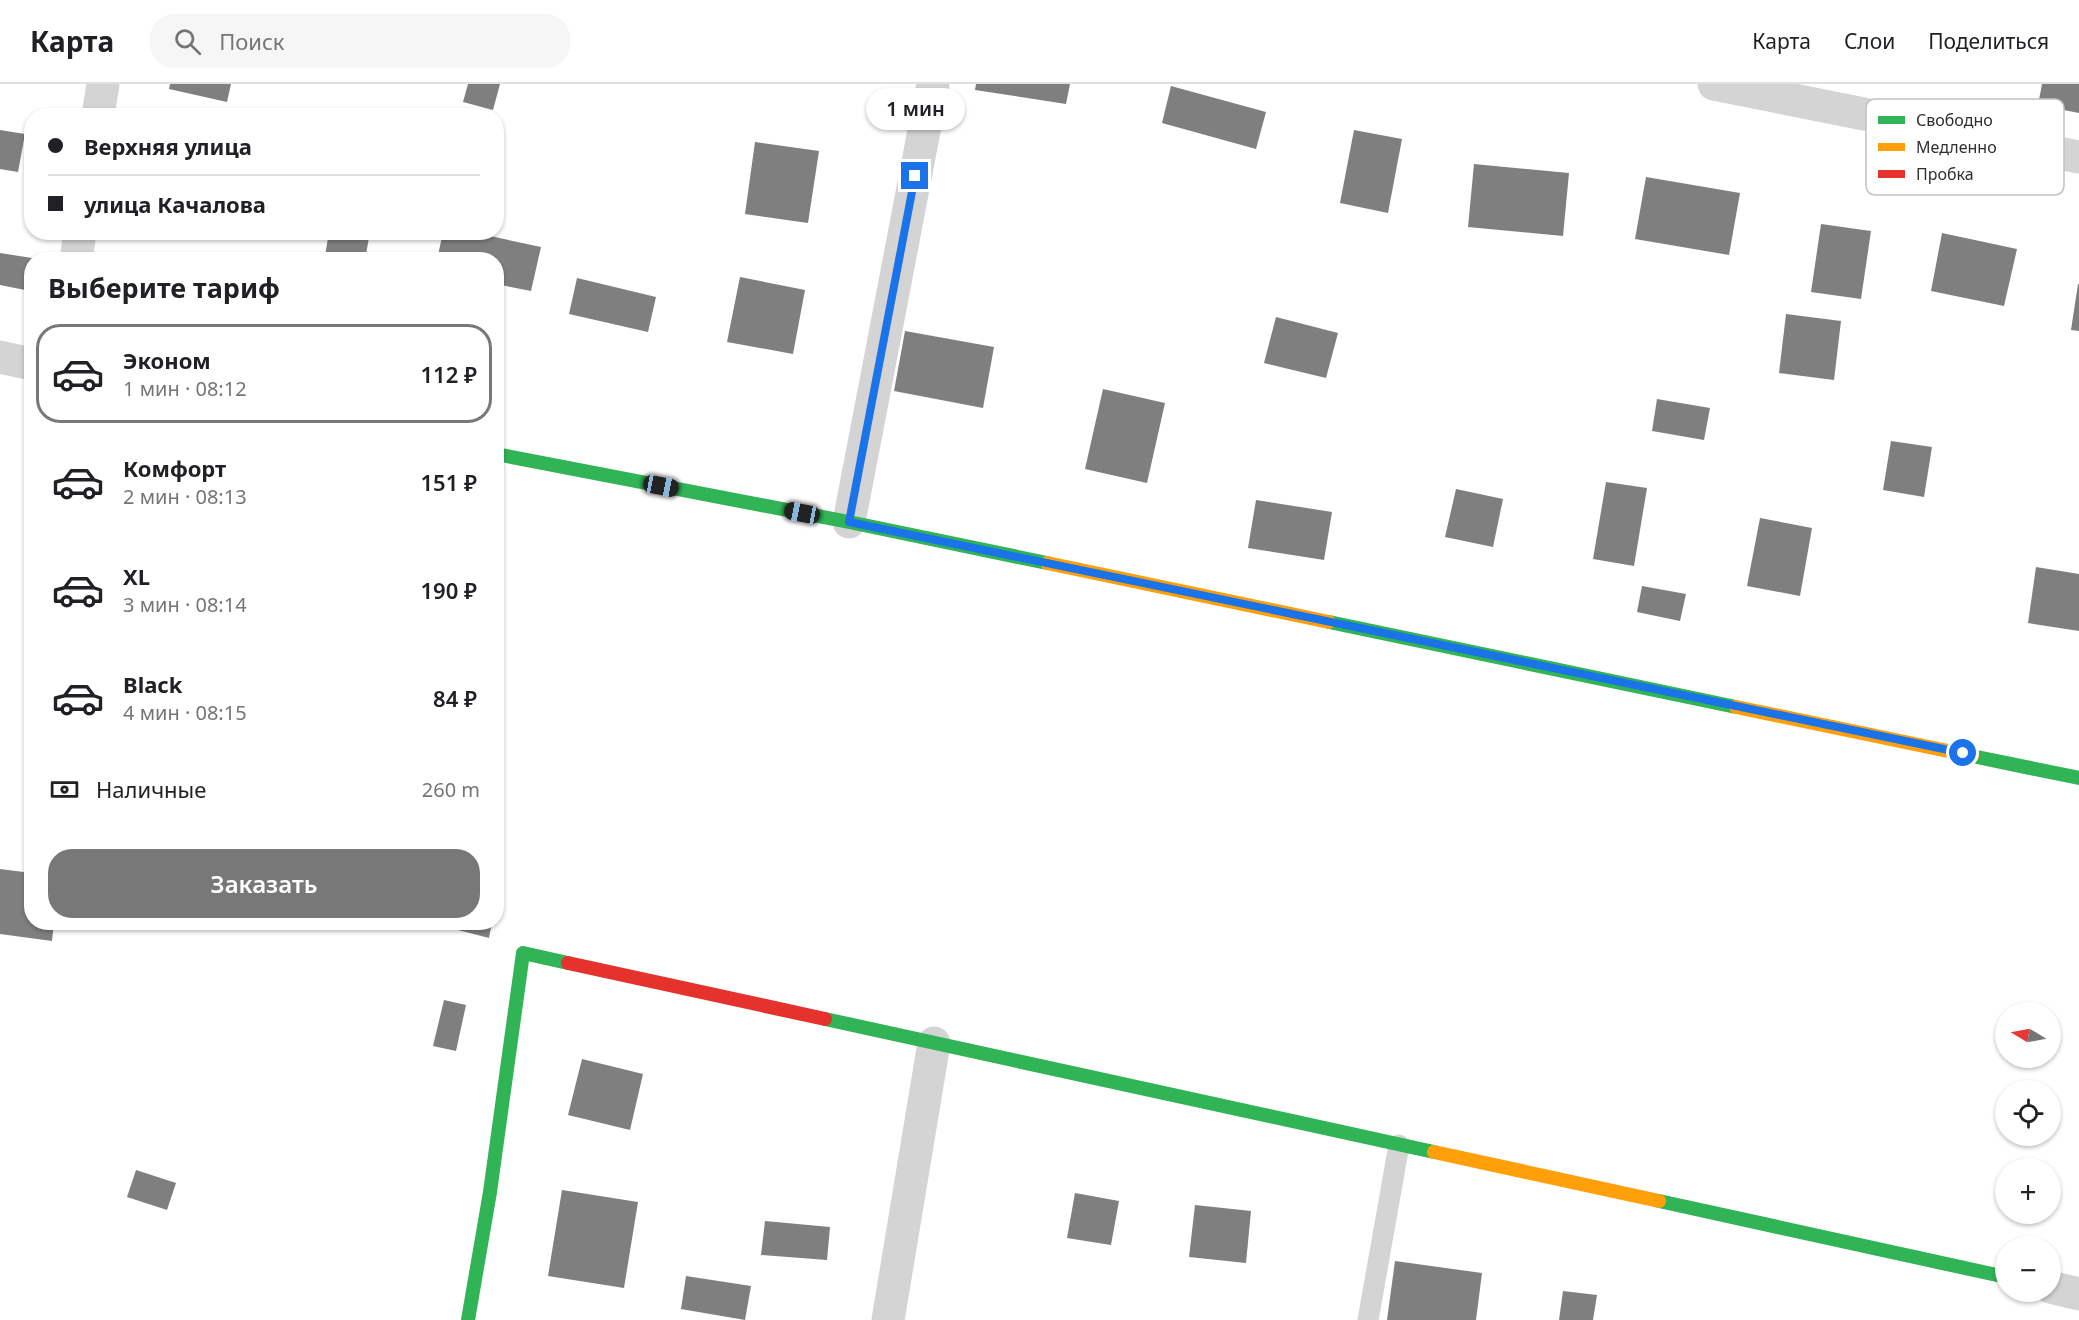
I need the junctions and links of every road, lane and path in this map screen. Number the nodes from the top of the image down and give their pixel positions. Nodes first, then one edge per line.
1 (103, 84) edge
2 (933, 84) edge
3 (1714, 84) edge
4 (99, 108) edge
5 (1866, 114) edge
6 (2064, 154) edge
7 (2079, 157) edge
8 (0, 357) edge
9 (24, 362) edge
10 (504, 456) edge
11 (849, 522) junction
12 (2079, 778) edge
13 (934, 1043) junction
14 (1399, 1145) junction
15 (1995, 1275) edge
16 (2061, 1290) edge
17 (2079, 1294) edge
18 (468, 1320) edge
19 (888, 1320) edge
20 (1368, 1320) edge

1 - 4 street
2 - 11 street
3 - 5 street
6 - 7 street
8 - 9 street
10 - 11 street
11 - 12 street
13 - 14 street
13 - 18 street
13 - 19 street
14 - 15 street
14 - 20 lane
16 - 17 street

